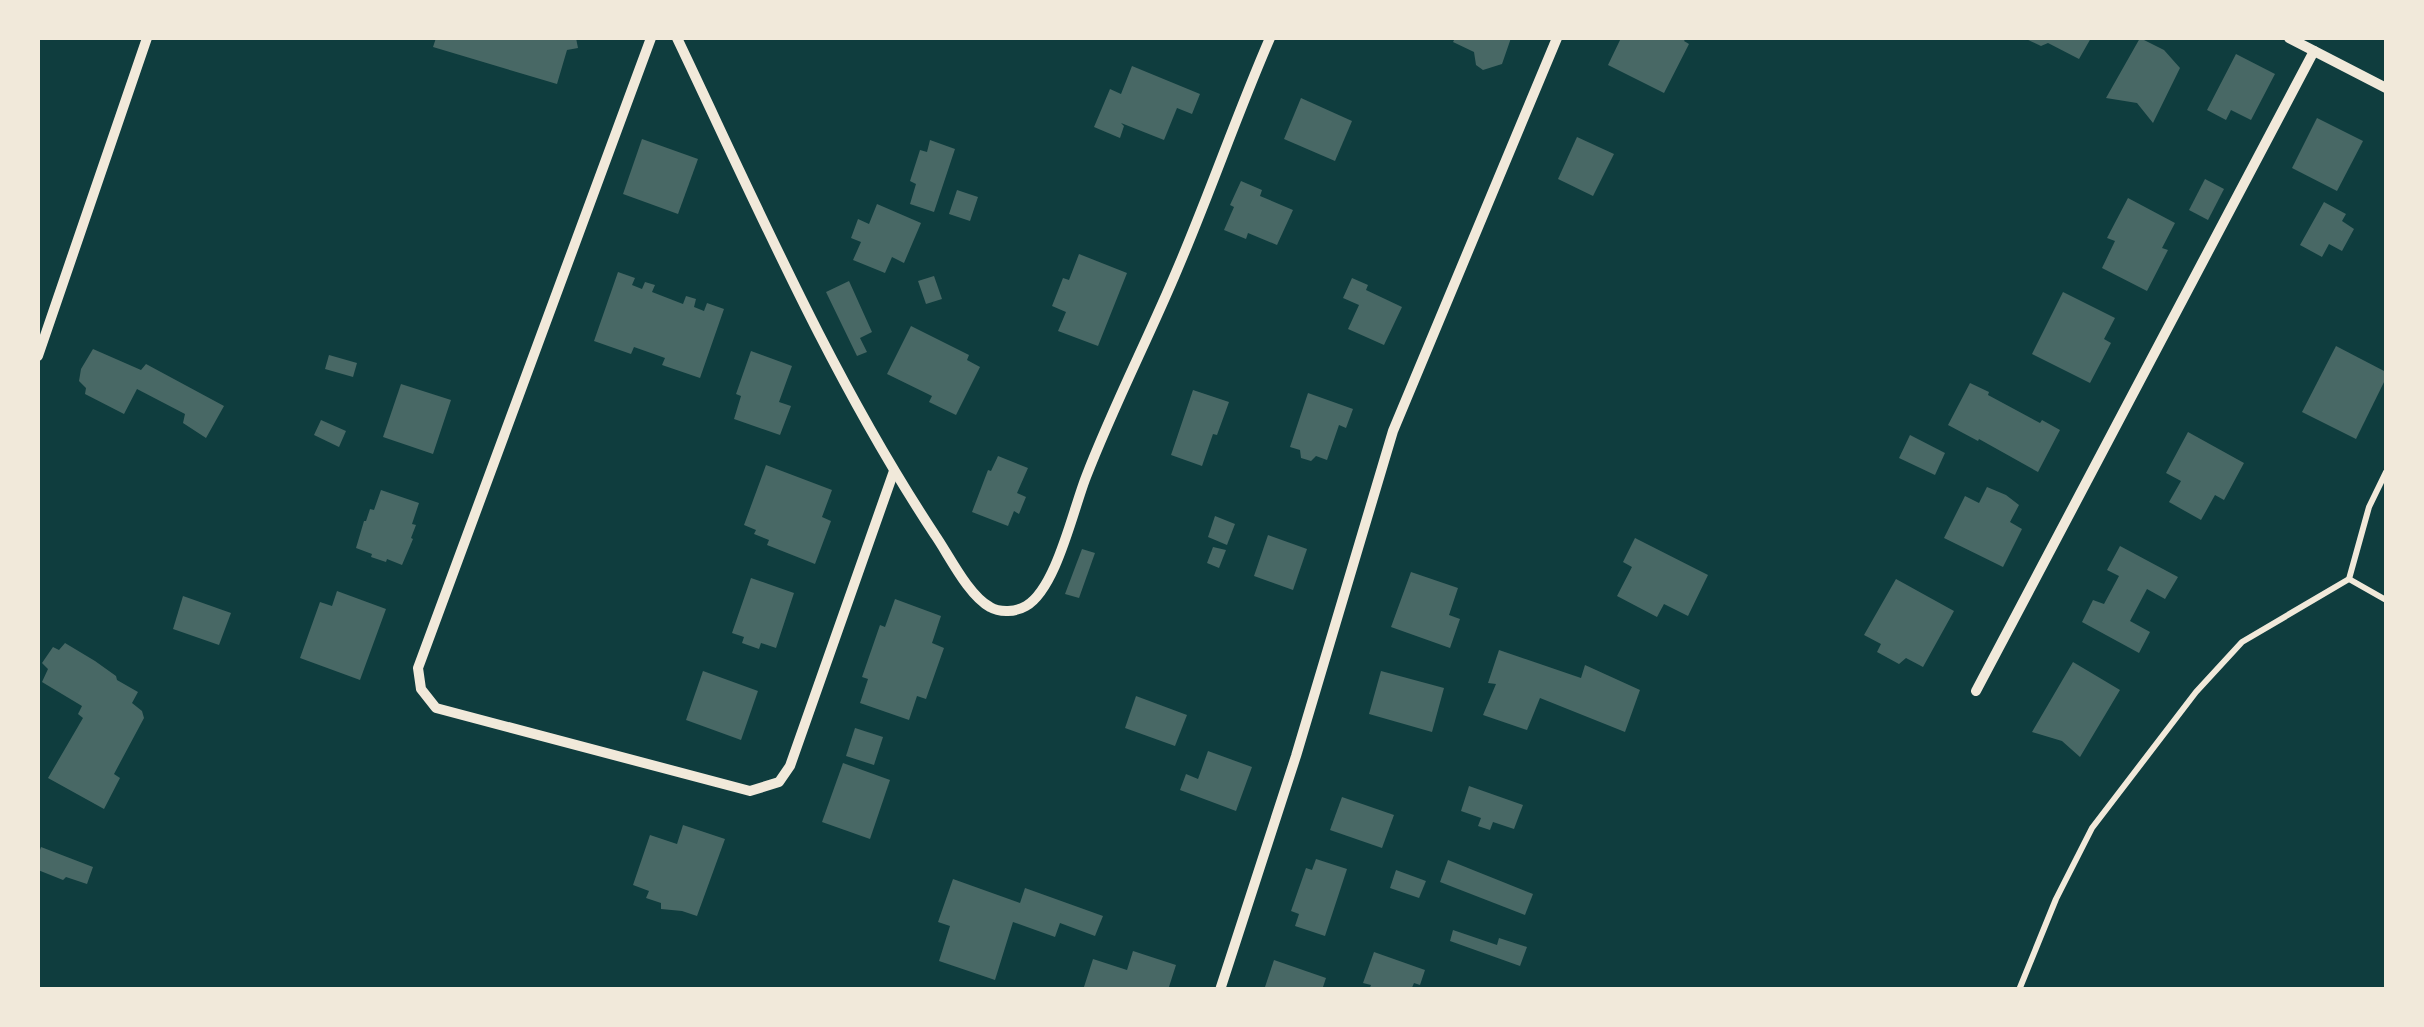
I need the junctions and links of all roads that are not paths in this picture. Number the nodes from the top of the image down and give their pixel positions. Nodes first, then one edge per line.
1 (147, 38) edge
2 (651, 38) edge
3 (678, 38) edge
4 (1270, 38) edge
5 (1556, 38) edge
6 (2289, 38) edge
7 (2314, 51) junction
8 (2386, 88) edge
9 (38, 356) edge
10 (894, 470) junction
11 (1976, 691) dead end
12 (1220, 990) edge

1 - 9 street
2 - 10 street
3 - 10 street
4 - 10 street
5 - 12 street
6 - 7 street
7 - 8 street
7 - 11 street

